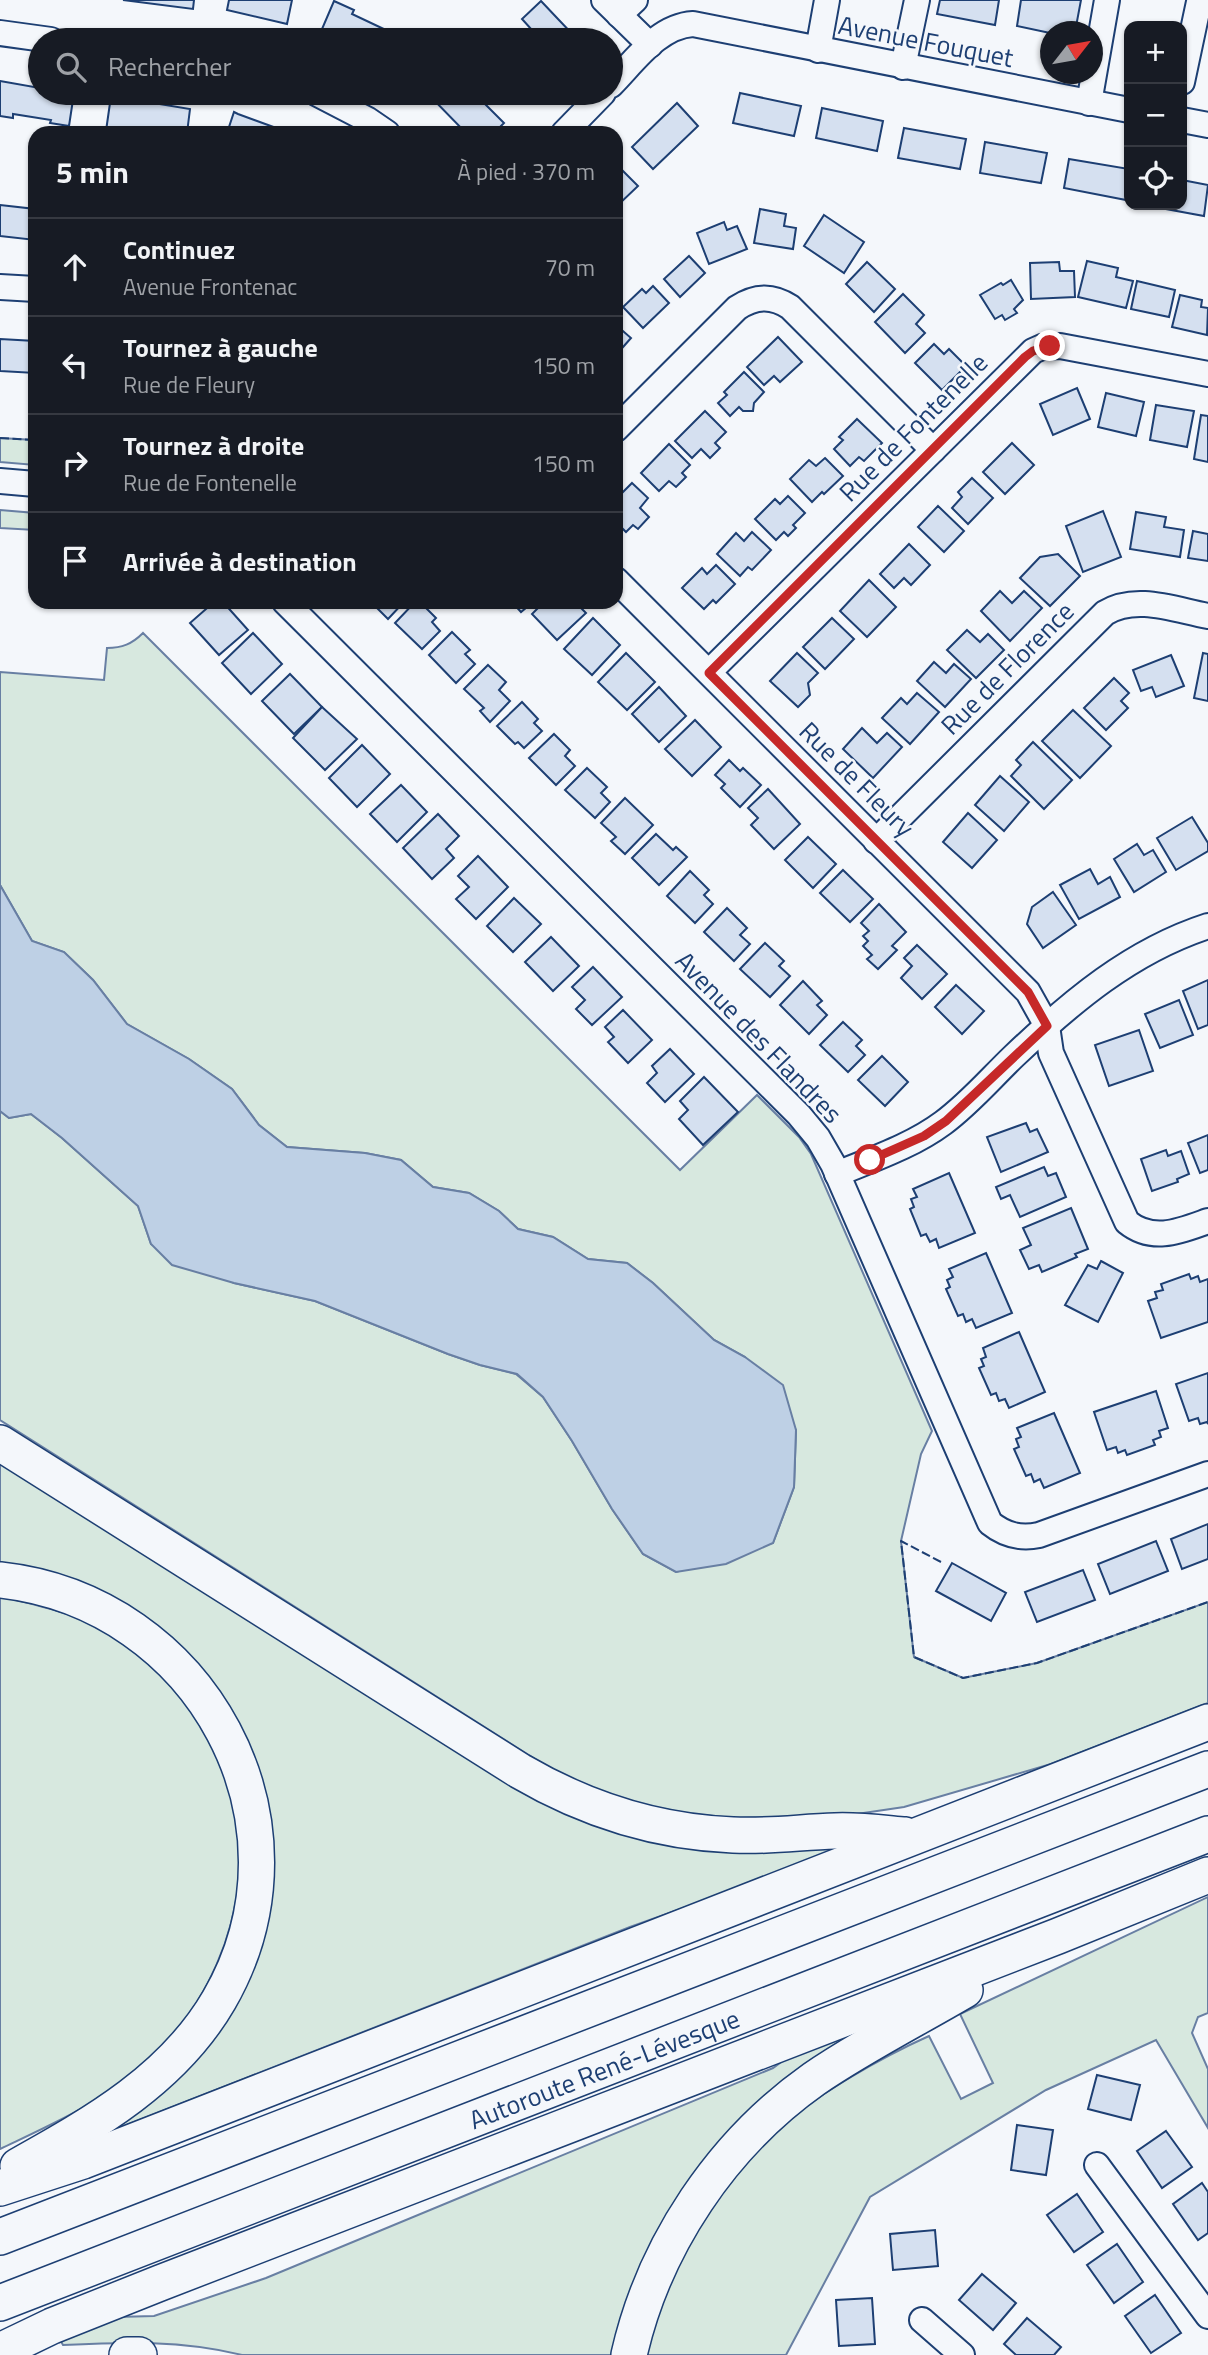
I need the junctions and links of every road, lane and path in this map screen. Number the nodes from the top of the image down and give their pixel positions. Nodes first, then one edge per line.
1 (827, 0) edge
2 (917, 0) edge
3 (1107, 0) edge
4 (1199, 2) dead end
5 (620, 5) edge
6 (0, 33) edge
7 (28, 37) edge
8 (650, 46) junction
9 (818, 50) junction
10 (1187, 58) edge
11 (903, 66) junction
12 (623, 73) edge
13 (1089, 103) junction
14 (339, 105) edge
15 (591, 105) edge
16 (1124, 109) edge
17 (1187, 121) edge
18 (1208, 125) edge
19 (376, 126) edge
20 (571, 126) edge
21 (0, 287) edge
22 (28, 289) edge
23 (1208, 374) edge
24 (623, 422) edge
25 (933, 450) junction
26 (0, 481) edge
27 (28, 483) edge
28 (623, 587) edge
29 (292, 609) edge
30 (1208, 616) edge
31 (709, 673) junction
32 (876, 841) junction
33 (1208, 926) edge
34 (1047, 1026) junction
35 (837, 1174) junction
36 (1208, 1221) edge
37 (0, 1443) edge
38 (1208, 1474) edge
39 (0, 1580) edge
40 (1208, 1723) edge
41 (1208, 1769) edge
42 (1208, 1834) edge
43 (915, 1835) junction
44 (1208, 1875) edge
45 (1058, 1936) junction
46 (1097, 2165) dead end
47 (0, 2177) edge
48 (0, 2188) edge
49 (0, 2237) edge
50 (0, 2303) edge
51 (1208, 2316) edge
52 (922, 2320) dead end
53 (0, 2351) edge
54 (127, 2355) edge
55 (139, 2355) edge
56 (629, 2355) edge
57 (962, 2355) edge

1 - 9 street
2 - 11 street
3 - 13 street
4 - 10 street
5 - 8 street
6 - 7 street
8 - 9 street, Avenue Fouquet
8 - 12 street, Avenue Fouquet
9 - 11 street, Avenue Fouquet
11 - 13 street, Avenue Fouquet
13 - 16 street, Avenue Fouquet
14 - 19 street
15 - 20 street
17 - 18 street
21 - 22 street
23 - 25 street, Rue de Fontenelle
24 - 25 street
25 - 31 street, Rue de Fontenelle
26 - 27 street
28 - 31 street, Rue de Fleury
29 - 35 street, Avenue des Flandres
30 - 32 street, Rue de Florence
31 - 32 street, Rue de Fleury
32 - 34 street, Rue de Fleury
33 - 34 street
34 - 35 street
34 - 36 street, Rue de Fleury
35 - 38 street, Avenue des Flandres
37 - 43 highway
39 - 47 highway
40 - 43 highway
41 - 49 highway
42 - 50 highway, Autoroute René-Lévesque
43 - 48 highway
44 - 45 highway
45 - 53 highway
45 - 56 highway
46 - 51 street
52 - 57 street
54 - 55 highway

